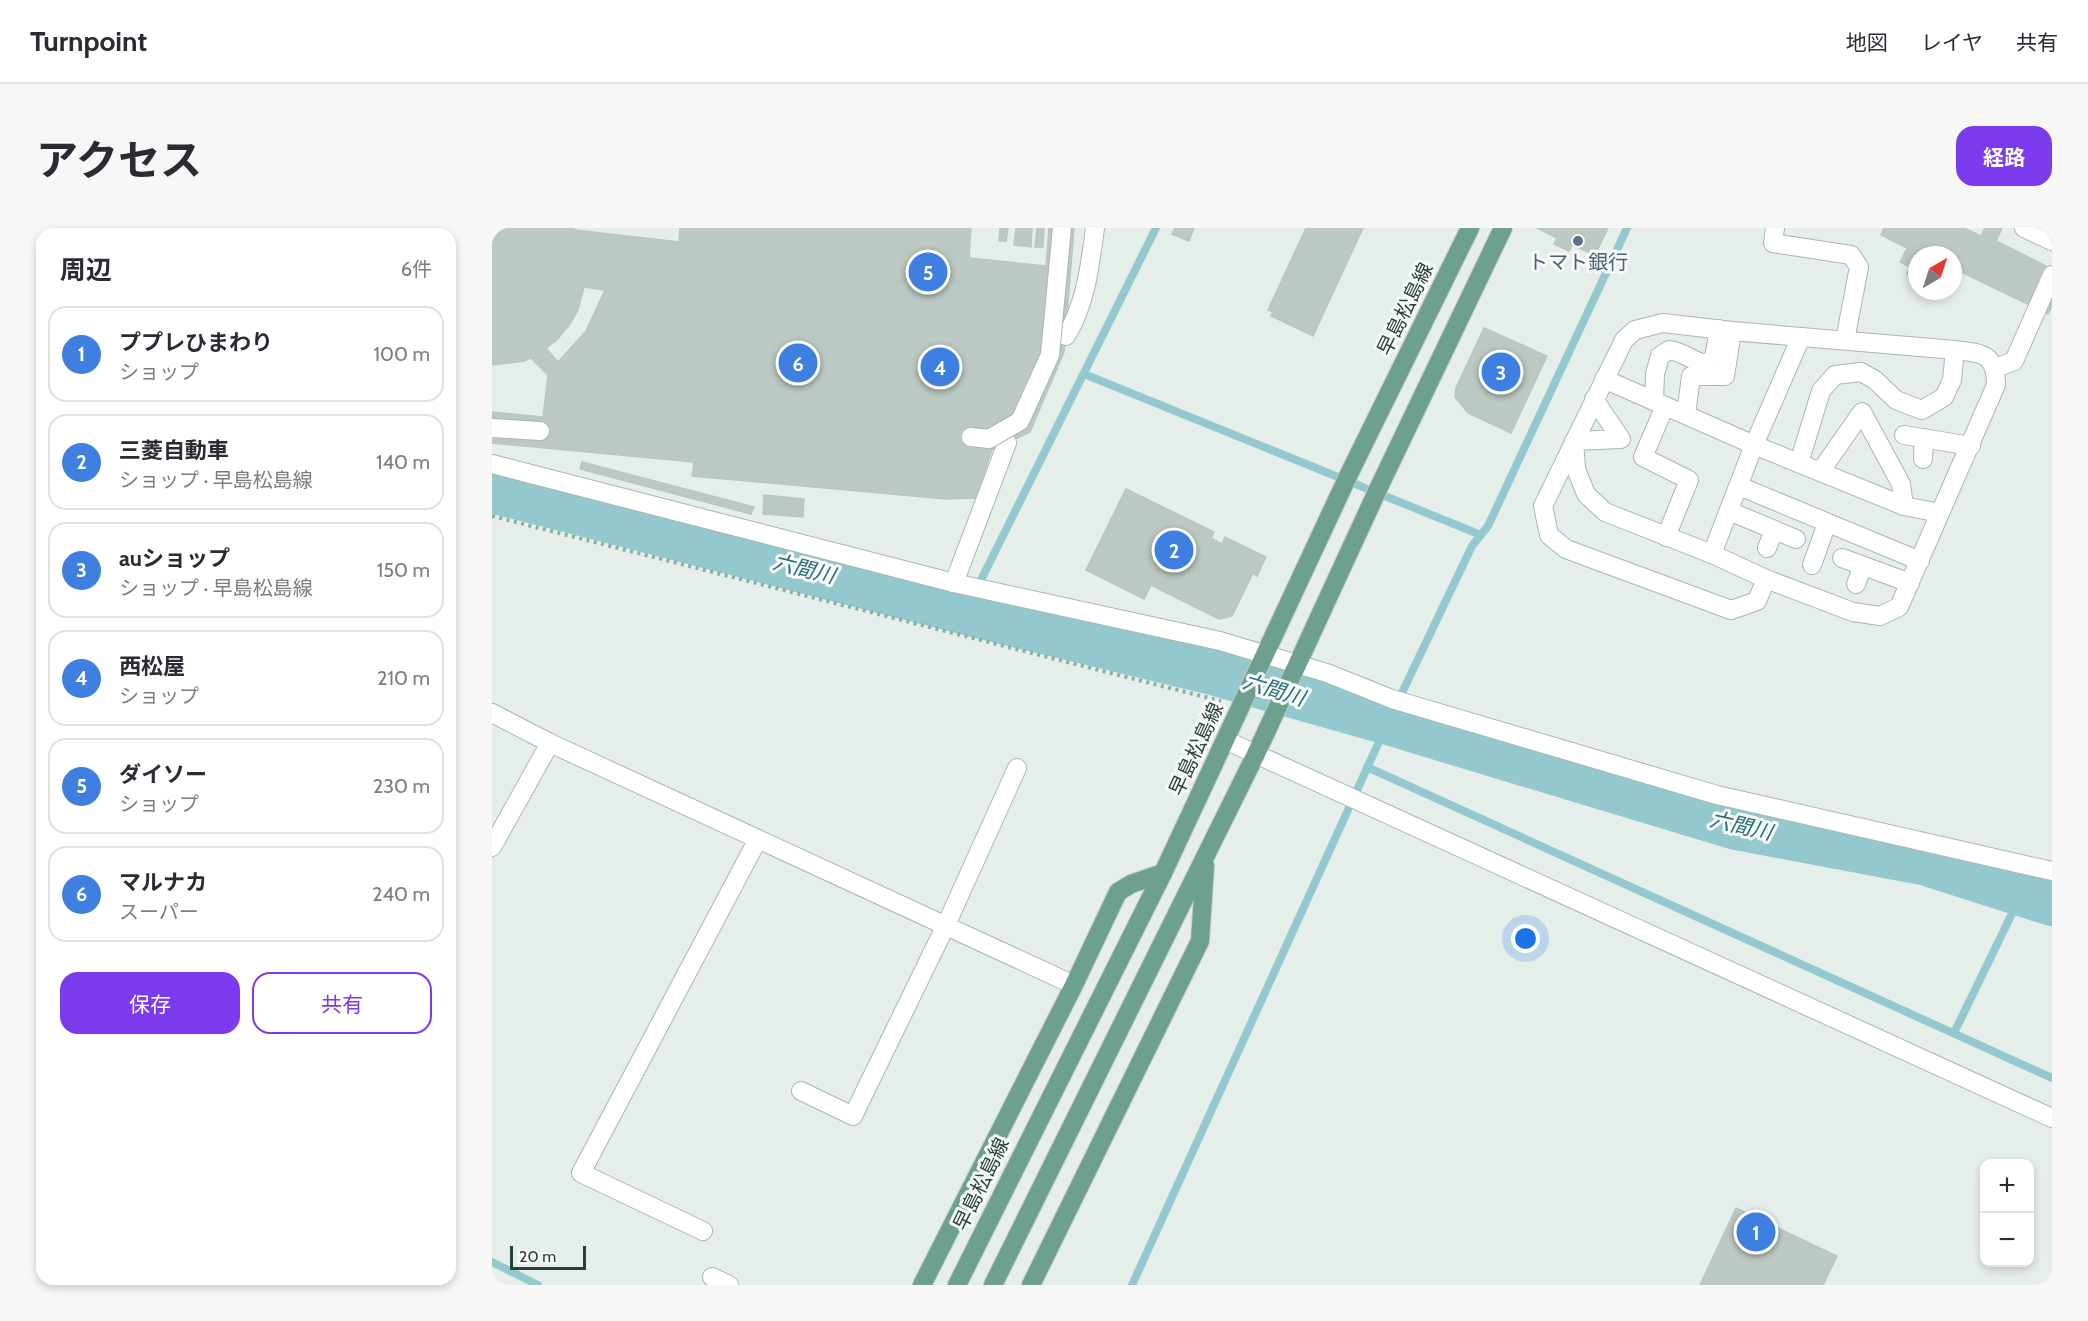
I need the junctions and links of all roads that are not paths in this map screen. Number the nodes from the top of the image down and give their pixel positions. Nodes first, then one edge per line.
1 (1062, 228) edge
2 (1095, 228) edge
3 (1470, 228) edge
4 (1503, 228) edge
5 (1775, 228) edge
6 (2024, 228) edge
7 (2052, 241) edge
8 (2052, 275) edge
9 (1726, 330) junction
10 (1066, 336) dead end
11 (1801, 337) junction
12 (1845, 340) junction
13 (1954, 350) junction
14 (1996, 368) junction
15 (1604, 379) junction
16 (1594, 399) junction
17 (1660, 404) junction
18 (1686, 414) junction
19 (492, 428) edge
20 (540, 431) dead end
21 (1904, 435) dead end
22 (971, 437) dead end
23 (1924, 438) junction
24 (1574, 441) junction
25 (1007, 443) dead end
26 (1754, 446) junction
27 (1971, 446) junction
28 (1923, 459) dead end
29 (1799, 463) junction
30 (492, 464) edge
31 (1820, 472) junction
32 (1739, 486) junction
33 (1904, 506) junction
34 (1729, 511) junction
35 (1940, 513) junction
36 (1827, 523) junction
37 (1774, 530) junction
38 (1666, 537) junction
39 (1796, 539) dead end
40 (1767, 548) dead end
41 (1712, 555) junction
42 (1842, 558) dead end
43 (1920, 561) junction
44 (1812, 565) dead end
45 (1863, 566) junction
46 (1766, 579) junction
47 (954, 583) junction
48 (1910, 583) junction
49 (1856, 584) dead end
50 (1261, 659) junction
51 (1294, 669) junction
52 (492, 713) edge
53 (1225, 740) junction
54 (550, 743) junction
55 (1256, 754) junction
56 (1017, 768) dead end
57 (758, 839) junction
58 (492, 847) edge
59 (1205, 858) junction
60 (2052, 871) edge
61 (1163, 873) junction
62 (946, 925) junction
63 (1074, 985) junction
64 (801, 1091) dead end
65 (2052, 1118) edge
66 (703, 1231) dead end
67 (922, 1285) edge
68 (957, 1285) edge
69 (993, 1285) edge
70 (1031, 1285) edge

1 - 22 street, bridge
2 - 10 street
3 - 50 main road, 早島松島線
4 - 51 main road
5 - 12 street
6 - 7 street
8 - 14 street
9 - 11 street
9 - 15 street
9 - 17 street
9 - 18 street
11 - 12 street
11 - 26 street
12 - 13 street
13 - 14 street
13 - 29 street
14 - 27 street
15 - 16 street
15 - 17 street
16 - 24 street
16 - 24 street
17 - 18 street
17 - 38 street
18 - 26 street
19 - 20 street
21 - 23 street
23 - 27 street
23 - 28 street
24 - 38 street
24 - 46 street
25 - 47 street
26 - 29 street
26 - 32 street
27 - 35 street
29 - 31 street
30 - 47 street
31 - 33 street
31 - 33 street
32 - 34 street
32 - 36 street
33 - 35 street
34 - 37 street
34 - 41 street
35 - 43 street
36 - 43 street
36 - 44 street
37 - 39 street
37 - 40 street
38 - 41 street
41 - 46 street
42 - 45 street
43 - 48 street
45 - 48 street
45 - 49 street
46 - 48 street
47 - 50 street
50 - 51 street
50 - 53 main road, 早島松島線
51 - 55 main road
51 - 60 street
52 - 54 street
53 - 55 street
53 - 61 main road, 早島松島線
54 - 57 street
54 - 58 street
55 - 59 main road
55 - 65 street
56 - 62 street
57 - 62 street
57 - 66 street
59 - 69 main road
59 - 70 main road
61 - 63 main road
61 - 68 main road, 早島松島線
62 - 63 street
62 - 64 street
63 - 67 main road

